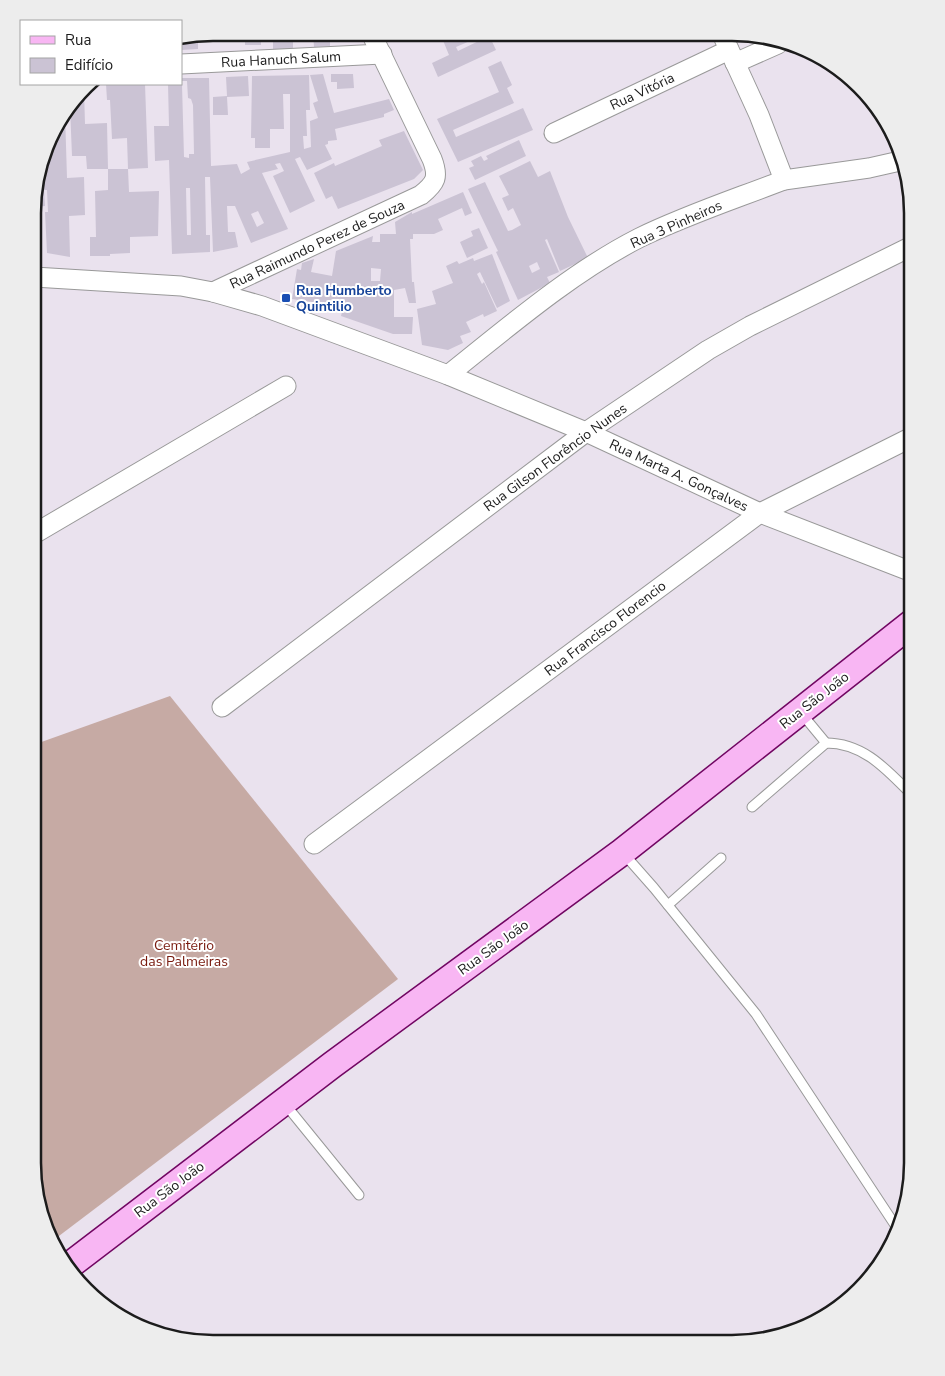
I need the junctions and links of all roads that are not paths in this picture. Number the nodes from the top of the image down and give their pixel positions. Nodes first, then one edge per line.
1 (376, 41) edge
2 (766, 45) edge
3 (729, 49) edge
4 (382, 54) junction
5 (182, 64) edge
6 (554, 132) dead end
7 (896, 163) edge
8 (784, 180) junction
9 (904, 252) edge
10 (41, 277) edge
11 (213, 292) junction
12 (448, 375) junction
13 (286, 386) dead end
14 (586, 432) junction
15 (904, 441) edge
16 (760, 513) junction
17 (41, 530) edge
18 (904, 569) edge
19 (904, 630) edge
20 (222, 707) dead end
21 (800, 711) junction
22 (826, 743) junction
23 (903, 787) edge
24 (752, 807) dead end
25 (314, 844) dead end
26 (622, 852) junction
27 (721, 858) dead end
28 (668, 905) junction
29 (283, 1102) junction
30 (360, 1195) dead end
31 (893, 1222) edge
32 (73, 1262) edge

1 - 4 street
2 - 3 street, Rua Vitória
3 - 6 street, Rua Vitória
3 - 8 street
4 - 5 street, Rua Hanuch Salum
4 - 11 street, Rua Raimundo Perez de Souza
7 - 8 street, Rua 3 Pinheiros
8 - 12 street, Rua 3 Pinheiros
9 - 14 street, Rua Gilson Florêncio Nunes
10 - 11 street
11 - 12 street
12 - 14 street, Rua Marta A. Gonçalves
13 - 17 street
14 - 16 street, Rua Marta A. Gonçalves
14 - 20 street, Rua Gilson Florêncio Nunes
15 - 16 street, Rua Francisco Florencio
16 - 18 street, Rua Marta A. Gonçalves
16 - 25 street, Rua Francisco Florencio
19 - 21 street, Rua São João
21 - 22 lane
21 - 26 street, Rua São João
22 - 23 lane
22 - 24 lane
26 - 28 lane
26 - 29 street, Rua São João
27 - 28 lane
28 - 31 lane
29 - 30 lane
29 - 32 street, Rua São João

